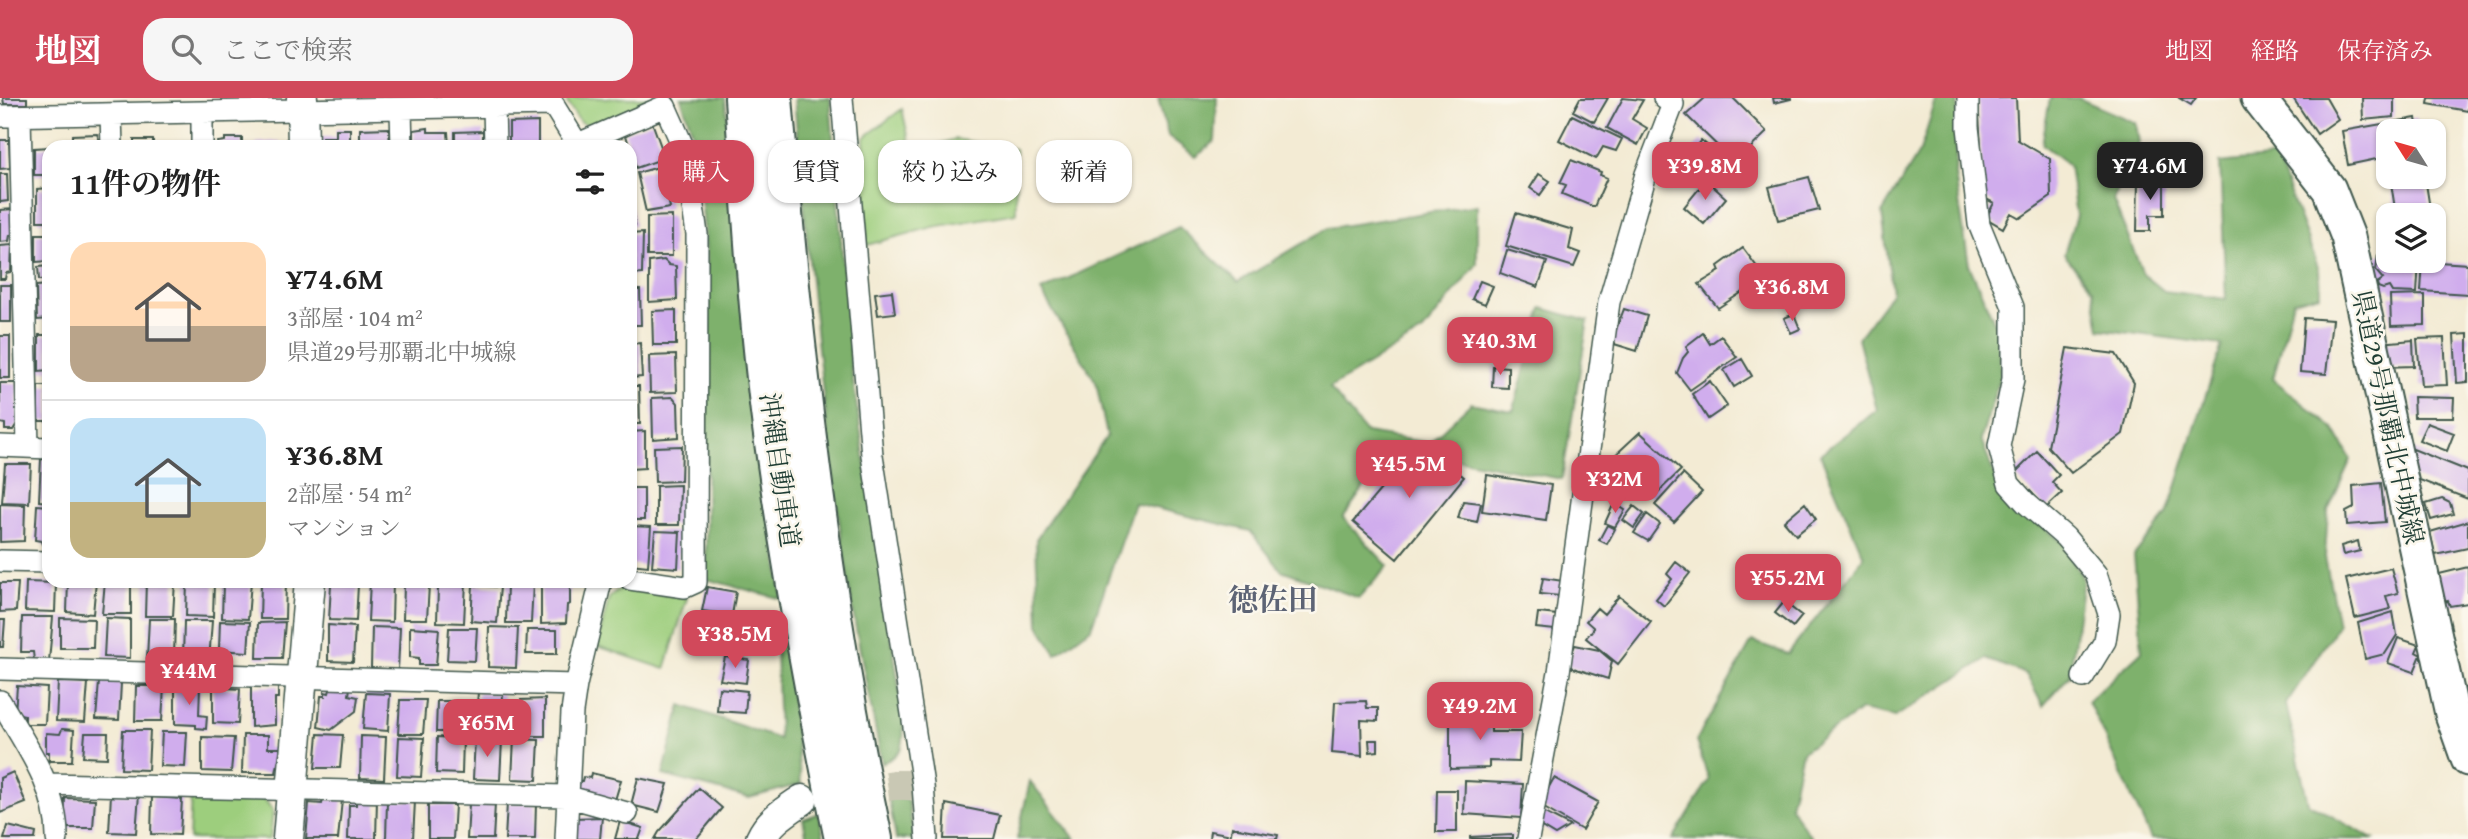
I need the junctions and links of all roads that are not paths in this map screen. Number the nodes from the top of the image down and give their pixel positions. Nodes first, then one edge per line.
1 (744, 98) edge
2 (773, 98) edge
3 (842, 98) edge
4 (1664, 98) edge
5 (1968, 98) edge
6 (2258, 98) edge
7 (552, 102) edge
8 (302, 104) edge
9 (494, 107) junction
10 (401, 110) junction
11 (25, 111) edge
12 (202, 113) junction
13 (111, 114) junction
14 (113, 140) edge
15 (202, 140) edge
16 (303, 140) edge
17 (402, 140) edge
18 (495, 140) edge
19 (574, 140) edge
20 (591, 140) edge
21 (0, 446) edge
22 (39, 447) edge
23 (0, 561) edge
24 (42, 562) edge
25 (637, 580) edge
26 (309, 588) edge
27 (599, 588) edge
28 (0, 669) edge
29 (2084, 677) dead end
30 (302, 679) junction
31 (576, 685) junction
32 (0, 701) edge
33 (2468, 760) edge
34 (47, 784) junction
35 (293, 790) junction
36 (566, 796) junction
37 (627, 813) dead end
38 (788, 818) edge
39 (57, 839) edge
40 (288, 839) edge
41 (566, 839) edge
42 (761, 839) edge
43 (844, 839) edge
44 (873, 839) edge
45 (927, 839) edge
46 (1528, 839) edge

1 - 43 highway, 沖縄自動車道
2 - 44 highway, 沖縄自動車道
3 - 45 street
4 - 46 street
5 - 29 street
6 - 33 main road, 県道29号那覇北中城線
7 - 9 street
7 - 19 street
8 - 10 street
8 - 12 street
8 - 16 street
9 - 10 street
9 - 18 street
10 - 17 street
11 - 13 street
11 - 22 street
12 - 13 street
12 - 15 street
13 - 14 street
20 - 25 street
21 - 22 street
23 - 24 street
26 - 30 street
27 - 31 street
28 - 30 street
30 - 31 street
30 - 35 street
31 - 36 street
32 - 34 street
34 - 35 street
34 - 39 street
35 - 36 street
35 - 40 street
36 - 37 street
36 - 41 street
38 - 42 street

